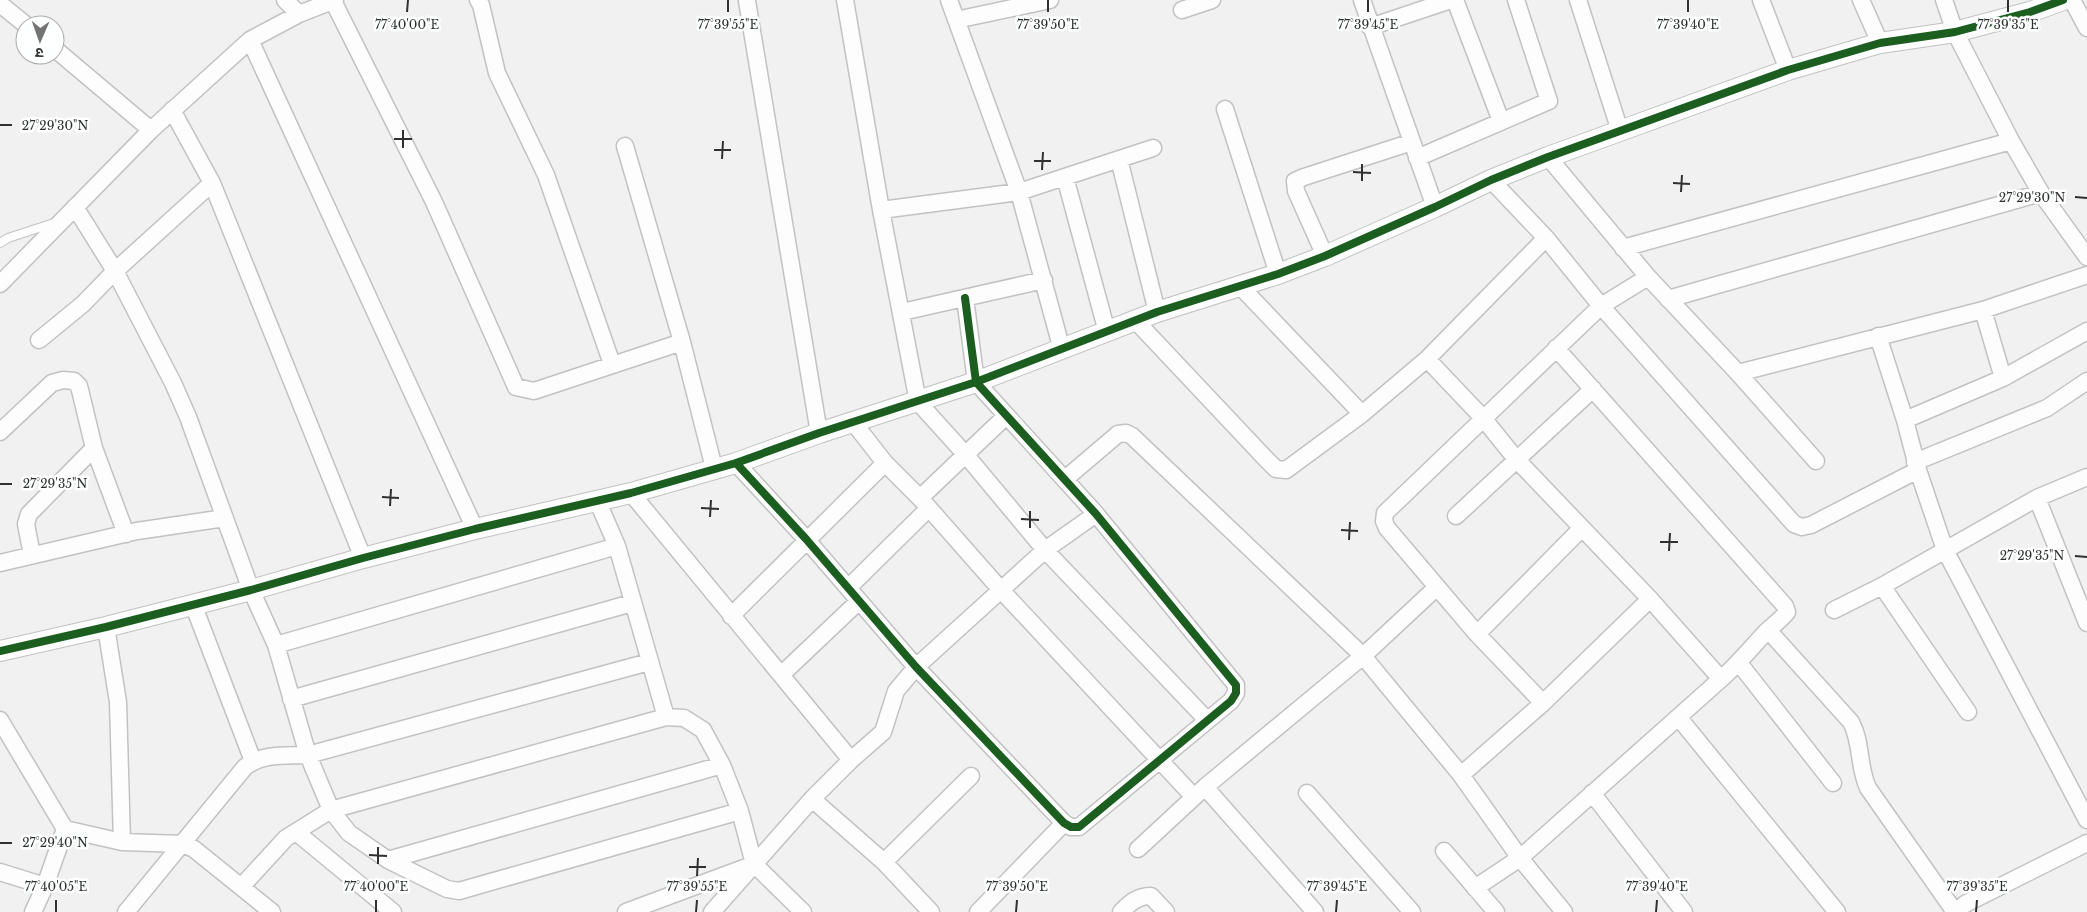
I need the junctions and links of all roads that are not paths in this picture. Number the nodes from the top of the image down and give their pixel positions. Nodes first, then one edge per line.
1 (285, 0) edge
2 (334, 0) edge
3 (478, 0) edge
4 (845, 0) edge
5 (949, 0) edge
6 (1050, 0) edge
7 (1212, 0) edge
8 (1362, 0) edge
9 (1453, 0) edge
10 (1516, 0) edge
11 (1578, 0) edge
12 (1761, 0) edge
13 (1861, 0) edge
14 (1944, 0) edge
15 (2063, 0) edge
16 (2072, 0) edge
17 (746, 1) edge
18 (0, 4) edge
19 (2028, 6) edge
20 (1182, 10) dead end
21 (299, 14) junction
22 (15, 16) edge
23 (956, 20) junction
24 (1370, 27) junction
25 (2087, 28) edge
26 (1955, 32) junction
27 (250, 40) junction
28 (1880, 44) junction
29 (65, 57) edge
30 (1788, 70) junction
31 (1225, 109) dead end
32 (172, 110) junction
33 (1501, 121) junction
34 (151, 130) junction
35 (1620, 131) junction
36 (2011, 141) junction
37 (1412, 142) junction
38 (625, 146) dead end
39 (1153, 148) dead end
40 (1548, 157) junction
41 (1417, 158) junction
42 (1119, 159) junction
43 (1065, 177) junction
44 (1491, 180) junction
45 (212, 183) junction
46 (1019, 192) junction
47 (2041, 193) junction
48 (75, 207) junction
49 (1435, 207) junction
50 (881, 210) junction
51 (63, 220) junction
52 (1546, 238) junction
53 (0, 243) edge
54 (1623, 248) junction
55 (1325, 256) junction
56 (2087, 257) edge
57 (115, 272) junction
58 (1278, 274) junction
59 (2087, 275) edge
60 (1648, 278) junction
61 (1044, 280) junction
62 (0, 284) edge
63 (1240, 286) junction
64 (965, 298) junction
65 (1668, 299) junction
66 (1601, 306) junction
67 (1983, 310) junction
68 (902, 312) junction
69 (1157, 312) junction
70 (1135, 320) junction
71 (2087, 331) edge
72 (1107, 332) junction
73 (1878, 336) junction
74 (40, 340) dead end
75 (682, 342) junction
76 (1556, 348) junction
77 (1062, 350) junction
78 (1427, 359) junction
79 (612, 364) junction
80 (1738, 373) junction
81 (2003, 378) junction
82 (2087, 381) edge
83 (976, 382) junction
84 (1592, 389) junction
85 (918, 402) junction
86 (1362, 414) junction
87 (1006, 416) junction
88 (1483, 418) junction
89 (1905, 420) junction
90 (853, 422) junction
91 (0, 432) edge
92 (819, 433) junction
93 (94, 448) junction
94 (965, 454) junction
95 (1516, 459) junction
96 (1816, 461) dead end
97 (736, 463) junction
98 (885, 463) junction
99 (1916, 466) junction
100 (714, 468) junction
101 (2087, 477) edge
102 (1065, 479) junction
103 (630, 493) junction
104 (2037, 498) junction
105 (597, 500) junction
106 (925, 503) junction
107 (1096, 514) junction
108 (1456, 516) dead end
109 (226, 518) junction
110 (475, 528) junction
111 (1580, 529) junction
112 (126, 534) junction
113 (806, 538) junction
114 (617, 546) junction
115 (1045, 550) junction
116 (1945, 550) junction
117 (32, 555) junction
118 (362, 558) junction
119 (0, 564) edge
120 (1882, 586) junction
121 (1437, 587) junction
122 (848, 588) junction
123 (251, 590) junction
124 (1001, 590) junction
125 (1650, 599) junction
126 (860, 601) junction
127 (632, 602) junction
128 (193, 604) junction
129 (1834, 610) dead end
130 (731, 616) junction
131 (2087, 623) edge
132 (106, 627) junction
133 (1768, 630) junction
134 (1477, 634) junction
135 (276, 645) junction
136 (0, 650) edge
137 (1363, 656) junction
138 (649, 662) junction
139 (1739, 663) junction
140 (916, 667) junction
141 (781, 675) junction
142 (1721, 678) junction
143 (292, 699) junction
144 (1543, 703) junction
145 (1968, 712) dead end
146 (666, 717) junction
147 (1680, 718) junction
148 (0, 720) edge
149 (1207, 720) junction
150 (308, 755) junction
151 (851, 760) junction
152 (1160, 760) junction
153 (253, 761) junction
154 (722, 765) junction
155 (1461, 775) junction
156 (971, 776) dead end
157 (1833, 783) dead end
158 (1200, 792) junction
159 (1307, 793) dead end
160 (1592, 793) junction
161 (812, 799) junction
162 (331, 810) junction
163 (740, 811) junction
164 (2087, 820) edge
165 (1064, 823) junction
166 (65, 829) junction
167 (296, 832) junction
168 (122, 842) junction
169 (2087, 843) edge
170 (183, 844) junction
171 (1138, 849) dead end
172 (1444, 851) dead end
173 (1520, 858) junction
174 (388, 860) junction
175 (884, 862) junction
176 (754, 864) junction
177 (0, 872) edge
178 (45, 886) junction
179 (241, 887) junction
180 (1475, 888) junction
181 (255, 907) edge
182 (1962, 910) edge
183 (632, 911) edge
184 (33, 912) edge
185 (126, 912) edge
186 (272, 912) edge
187 (393, 912) edge
188 (712, 912) edge
189 (803, 912) edge
190 (931, 912) edge
191 (978, 912) edge
192 (1121, 912) edge
193 (1166, 912) edge
194 (1315, 912) edge
195 (1412, 912) edge
196 (1496, 912) edge
197 (1564, 912) edge
198 (1684, 912) edge
199 (1837, 912) edge

1 - 21 street
2 - 21 street
2 - 79 street
3 - 79 street
4 - 50 street
5 - 23 street
6 - 23 street
7 - 20 street
8 - 24 street
9 - 24 street
9 - 33 street
10 - 33 street
11 - 35 street
12 - 30 street
13 - 28 street
14 - 26 street
15 - 19 street
16 - 25 street
17 - 92 street
18 - 22 street
19 - 26 street
21 - 27 street
23 - 46 street
24 - 37 street
26 - 28 street
26 - 36 street
27 - 32 street
27 - 110 street
28 - 30 street
29 - 34 street
30 - 35 street
31 - 58 street
32 - 34 street
32 - 45 street
33 - 41 street
34 - 48 street
35 - 40 street
36 - 47 street
36 - 54 street
37 - 41 street
37 - 55 street
38 - 75 street
39 - 42 street
40 - 44 street
40 - 54 street
41 - 49 street
42 - 43 street
42 - 69 street
43 - 46 street
43 - 72 street
44 - 49 street
44 - 52 street
45 - 57 street
45 - 118 street
46 - 50 street
46 - 61 street
47 - 56 street
47 - 65 street
48 - 51 street
48 - 57 street
49 - 55 street
50 - 68 street
51 - 53 lane
51 - 62 street
52 - 66 street
52 - 78 street
54 - 60 street
55 - 58 street
57 - 74 street
57 - 109 street
58 - 63 street
59 - 67 street
60 - 65 street
60 - 66 street
61 - 64 street
61 - 77 street
63 - 69 street
63 - 86 street
64 - 68 street
64 - 83 street
65 - 80 street
66 - 76 street
66 - 99 street
67 - 73 street
67 - 81 street
68 - 85 street
69 - 70 street
70 - 72 street
70 - 86 street
71 - 81 street
72 - 77 street
73 - 80 street
73 - 89 street
75 - 79 street
75 - 100 street
76 - 84 street
76 - 88 street
77 - 83 street
78 - 86 street
78 - 88 street
80 - 96 street
81 - 89 street
82 - 99 street
83 - 85 street
83 - 87 street
84 - 95 street
84 - 133 street
85 - 90 street
85 - 94 street
87 - 94 street
87 - 102 street
88 - 95 street
88 - 121 street
89 - 99 street
90 - 92 street
90 - 98 street
91 - 93 street
92 - 97 street
93 - 112 street
93 - 117 street
94 - 106 street
94 - 115 street
95 - 108 street
95 - 111 street
97 - 100 street
97 - 113 street
98 - 106 street
98 - 113 street
99 - 116 street
100 - 103 street
101 - 104 street
102 - 107 street
102 - 137 street
103 - 105 street
103 - 130 street
104 - 116 street
104 - 131 street
105 - 110 street
105 - 114 street
106 - 122 street
106 - 124 street
107 - 115 street
107 - 149 street
109 - 112 street
109 - 123 street
110 - 118 street
111 - 125 street
111 - 134 street
112 - 117 street
113 - 122 street
113 - 130 street
114 - 127 street
114 - 135 street
115 - 124 street
115 - 149 street
116 - 120 street
116 - 164 street
117 - 119 street
118 - 123 street
120 - 129 street
120 - 145 street
121 - 134 street
121 - 137 street
122 - 126 street
123 - 128 street
123 - 135 street
124 - 140 street
124 - 152 street
125 - 142 street
125 - 144 street
126 - 140 street
126 - 141 street
127 - 138 street
127 - 143 street
128 - 132 street
128 - 153 street
130 - 141 street
132 - 136 street
132 - 168 street
133 - 139 street
133 - 182 street
134 - 144 street
135 - 143 street
137 - 155 street
137 - 158 street
138 - 146 street
138 - 150 street
139 - 142 street
139 - 157 street
140 - 151 street
140 - 165 street
141 - 151 street
142 - 147 street
143 - 150 street
144 - 155 street
146 - 154 street
146 - 162 street
147 - 160 street
147 - 199 street
148 - 166 street
149 - 152 street
150 - 153 street
150 - 162 street
151 - 161 street
152 - 158 street
152 - 165 street
153 - 170 street
154 - 163 street
154 - 174 street
155 - 173 street
156 - 175 street
158 - 171 street
158 - 194 street
159 - 195 street
160 - 173 street
160 - 198 street
161 - 175 street
161 - 176 street
162 - 167 street
162 - 174 street
163 - 174 street
163 - 176 street
165 - 191 street
166 - 168 street
166 - 178 street
167 - 179 street
167 - 187 street
168 - 170 street
169 - 182 street
170 - 179 street
170 - 185 street
172 - 180 street
173 - 180 street
173 - 197 street
175 - 190 street
176 - 183 street
176 - 188 street
176 - 189 street
177 - 178 street
178 - 184 street
179 - 181 street
180 - 196 street
181 - 186 street
192 - 193 street

